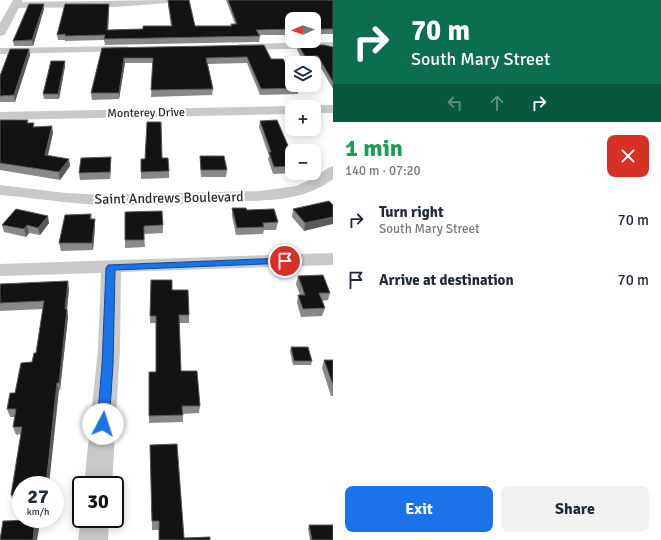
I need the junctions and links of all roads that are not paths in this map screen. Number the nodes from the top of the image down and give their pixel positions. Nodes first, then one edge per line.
1 (168, 0) edge
2 (17, 2) edge
3 (0, 33) edge
4 (333, 45) edge
5 (231, 47) edge
6 (135, 49) edge
7 (0, 51) edge
8 (321, 109) edge
9 (333, 109) edge
10 (285, 110) edge
11 (0, 116) edge
12 (333, 170) edge
13 (0, 190) edge
14 (333, 259) edge
15 (111, 268) junction
16 (0, 270) edge
17 (99, 476) edge
18 (94, 528) edge
19 (93, 540) edge

1 - 2 street
2 - 3 street
4 - 5 street
6 - 7 street
8 - 9 street
10 - 11 street, Monterey Drive
12 - 13 street, Saint Andrews Boulevard
14 - 15 street
15 - 16 street
15 - 17 street
18 - 19 street

